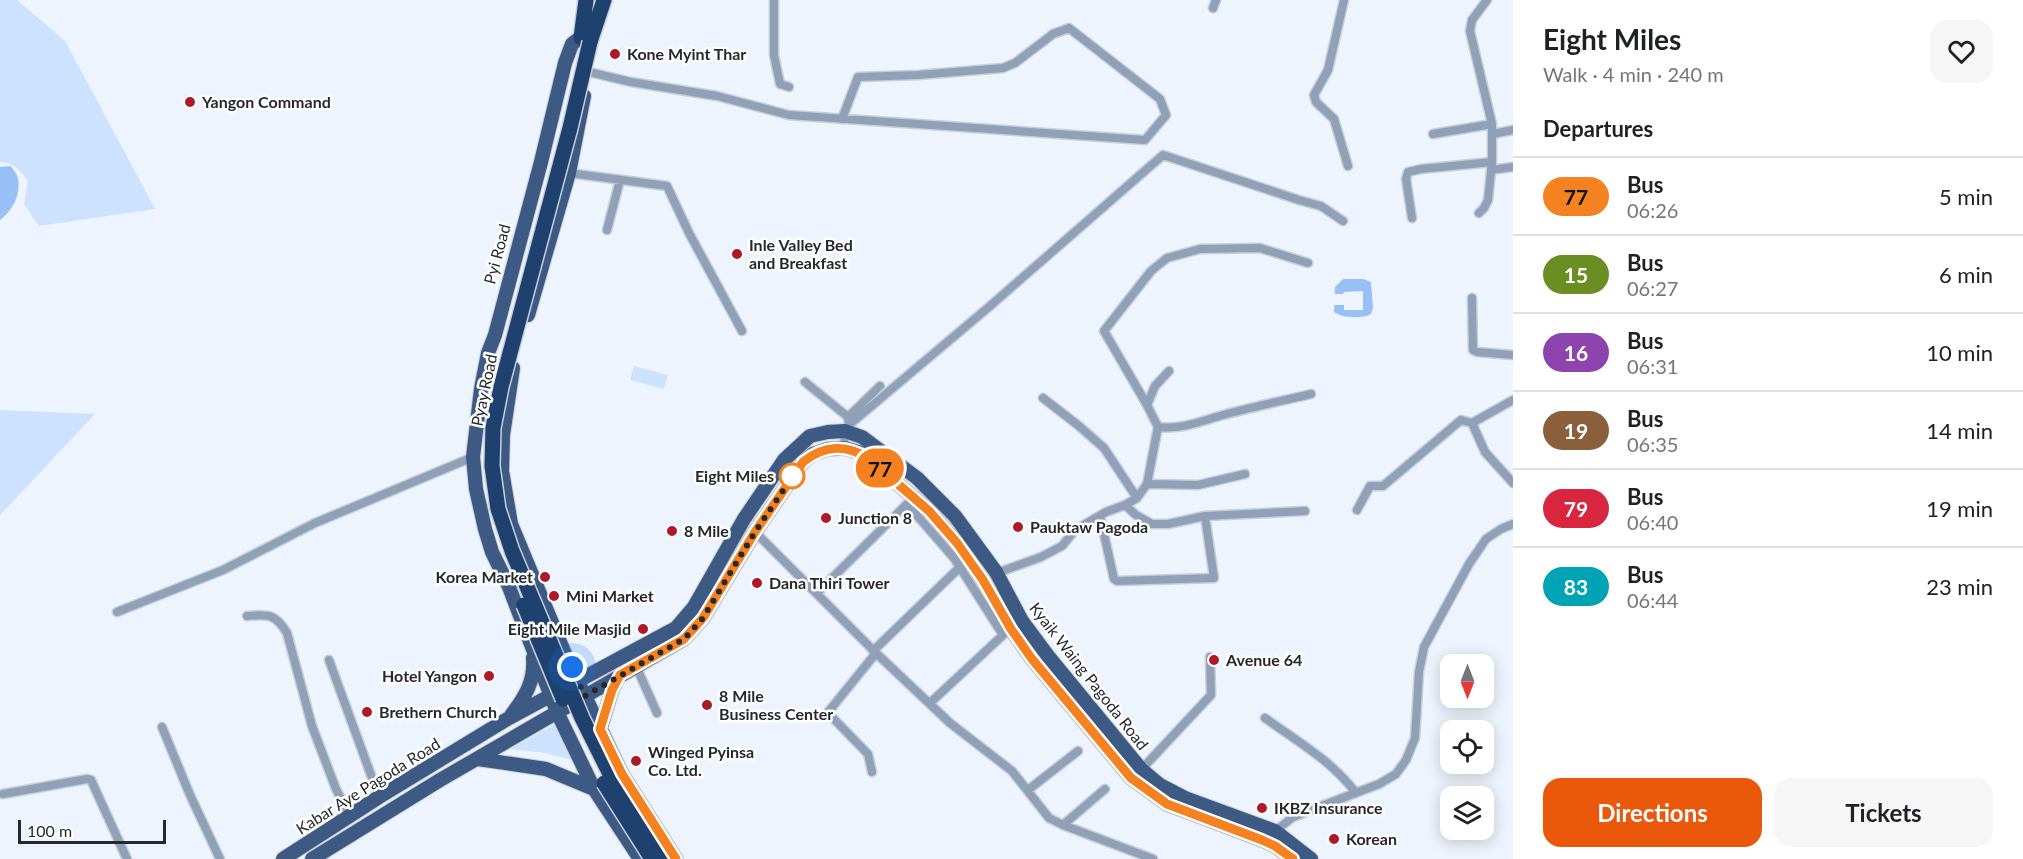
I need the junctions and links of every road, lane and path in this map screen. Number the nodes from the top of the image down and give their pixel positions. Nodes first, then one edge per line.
1 (586, 0) edge
2 (603, 0) edge
3 (774, 0) edge
4 (1344, 0) edge
5 (1486, 0) edge
6 (586, 38) junction
7 (589, 72) junction
8 (789, 87) dead end
9 (842, 119) junction
10 (1492, 124) junction
11 (1513, 130) edge
12 (1433, 134) dead end
13 (1492, 134) junction
14 (1348, 166) dead end
15 (1491, 166) junction
16 (1513, 166) edge
17 (569, 174) junction
18 (620, 180) junction
19 (1479, 213) dead end
20 (1412, 218) dead end
21 (1343, 221) dead end
22 (607, 230) dead end
23 (1308, 263) dead end
24 (1472, 298) dead end
25 (742, 332) dead end
26 (1513, 355) edge
27 (1168, 371) dead end
28 (805, 382) dead end
29 (880, 386) dead end
30 (1311, 394) dead end
31 (1043, 398) dead end
32 (1513, 400) edge
33 (1147, 405) junction
34 (1472, 423) junction
35 (848, 424) junction
36 (1158, 427) junction
37 (844, 448) junction
38 (473, 457) junction
39 (502, 471) junction
40 (1245, 474) dead end
41 (1513, 483) edge
42 (1147, 484) junction
43 (1137, 498) junction
44 (1125, 505) junction
45 (1357, 510) dead end
46 (1305, 511) dead end
47 (1100, 516) junction
48 (1205, 516) junction
49 (1513, 524) edge
50 (755, 532) junction
51 (960, 567) junction
52 (996, 573) junction
53 (983, 580) junction
54 (817, 593) junction
55 (117, 612) dead end
56 (247, 616) dead end
57 (532, 650) junction
58 (874, 652) junction
59 (565, 654) junction
60 (1210, 657) dead end
61 (329, 660) dead end
62 (605, 666) junction
63 (636, 666) junction
64 (620, 675) junction
65 (578, 680) junction
66 (1061, 682) junction
67 (550, 695) junction
68 (585, 696) junction
69 (930, 703) junction
70 (557, 712) junction
71 (657, 713) dead end
72 (509, 718) junction
73 (1265, 718) dead end
74 (162, 727) dead end
75 (600, 729) junction
76 (1078, 751) dead end
77 (478, 759) junction
78 (872, 772) dead end
79 (622, 774) junction
80 (1137, 775) junction
81 (594, 789) junction
82 (1105, 789) dead end
83 (1028, 790) junction
84 (1356, 793) junction
85 (3, 794) dead end
86 (378, 797) junction
87 (350, 816) junction
88 (1063, 825) junction
89 (1271, 837) junction
90 (1141, 857) edge
91 (127, 859) edge
92 (220, 859) edge
93 (283, 859) edge
94 (312, 859) edge
95 (640, 859) edge
96 (652, 859) edge
97 (668, 859) edge
98 (676, 859) edge
99 (1153, 859) edge
100 (1293, 859) edge
101 (1311, 859) edge

1 - 6 highway, Pyay Road
2 - 6 highway, Pyay Road
3 - 8 street
4 - 14 street
5 - 10 street
6 - 7 main road
6 - 38 main road, Pyi Road
6 - 96 highway, Pyay Road, bridge
6 - 97 highway, Pyay Road, bridge
7 - 9 street
7 - 17 main road
9 - 9 street
10 - 12 street
10 - 13 street
11 - 13 street
13 - 15 street
15 - 16 street
15 - 19 street
15 - 20 street
17 - 18 street
17 - 39 main road
18 - 22 street
18 - 25 street
21 - 35 street
23 - 33 street
24 - 26 street
27 - 33 street
28 - 35 street
29 - 35 street
30 - 36 street
31 - 43 street
32 - 34 street
33 - 36 street
34 - 41 street
34 - 45 street
35 - 37 street
35 - 52 main road, Kyaik Waing Pagoda Road
35 - 62 main road
36 - 42 street
37 - 50 main road
37 - 53 main road, Kyaik Waing Pagoda Road
38 - 39 main road
38 - 55 street
38 - 57 main road, Pyi Road
39 - 59 main road
40 - 42 street
42 - 43 street
43 - 44 street
44 - 47 street
44 - 48 street
46 - 48 street
47 - 48 street
47 - 52 street
49 - 84 street
50 - 54 street
50 - 63 main road
51 - 54 street
51 - 58 street
51 - 69 street
52 - 53 street
52 - 66 main road, Kyaik Waing Pagoda Road
53 - 66 main road, Kyaik Waing Pagoda Road
54 - 58 street
56 - 87 street
57 - 67 main road
57 - 72 main road
58 - 69 street
58 - 78 street
59 - 62 main road
59 - 65 main road
60 - 80 street
61 - 86 street
62 - 65 main road
63 - 64 main road
63 - 71 street
64 - 68 main road
64 - 75 main road
65 - 67 main road, Kabar Aye Pagoda Road
65 - 68 main road
66 - 80 main road, Kyaik Waing Pagoda Road
67 - 70 main road
67 - 72 main road, Kabar Aye Pagoda Road
68 - 70 main road
68 - 75 main road
69 - 83 street
70 - 77 main road, Kabar Aye Pagoda Road
70 - 81 main road
72 - 86 main road, Kabar Aye Pagoda Road
73 - 84 street
74 - 92 street
75 - 79 main road
76 - 83 street
77 - 81 main road
77 - 94 main road, Kabar Aye Pagoda Road
79 - 81 street
79 - 98 main road
80 - 89 main road, Kyaik Waing Pagoda Road
81 - 95 main road
82 - 88 street
83 - 88 street
84 - 89 street
85 - 91 street
86 - 87 main road, Kabar Aye Pagoda Road
87 - 93 main road, Kabar Aye Pagoda Road
88 - 90 street
89 - 100 main road, Kyaik Waing Pagoda Road
89 - 101 main road, Kyaik Waing Pagoda Road
90 - 99 street

